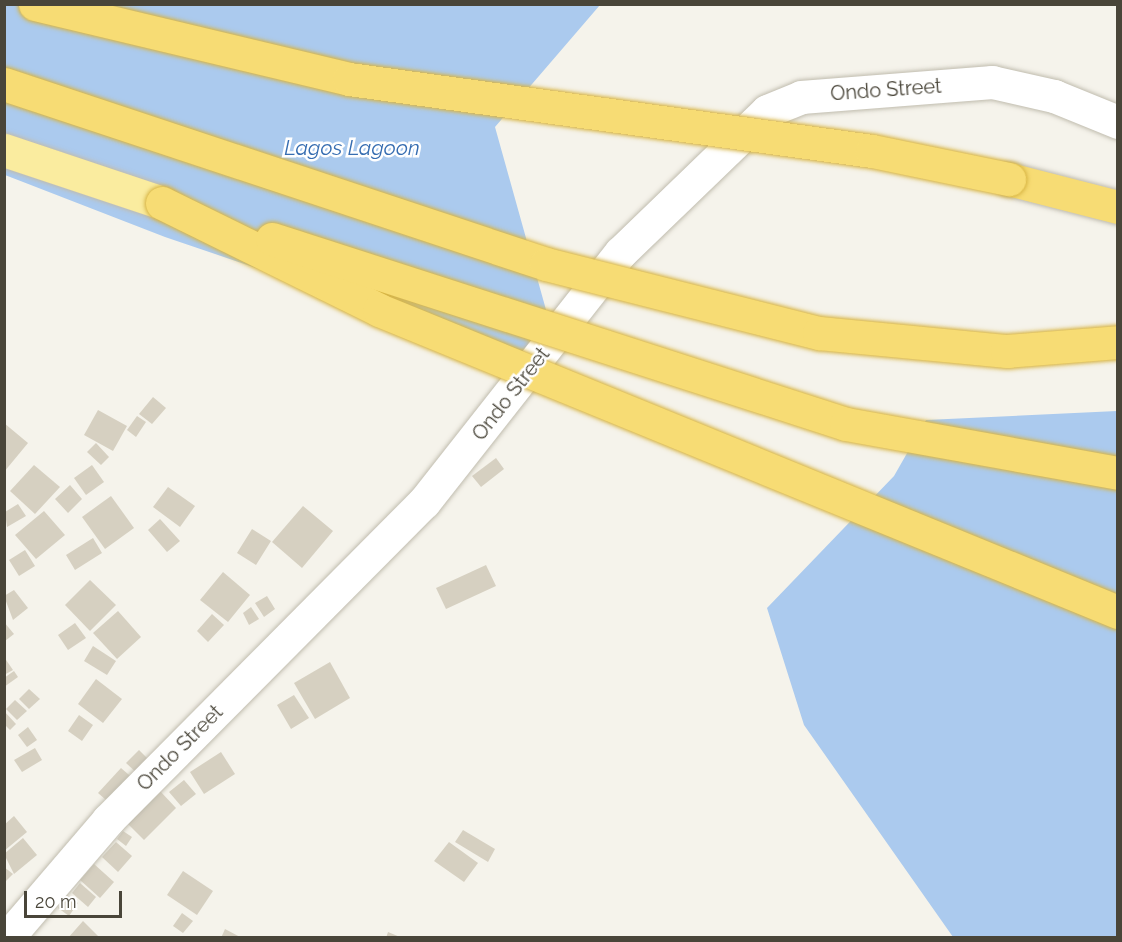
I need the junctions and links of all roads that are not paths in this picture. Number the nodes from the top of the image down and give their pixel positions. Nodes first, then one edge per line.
1 (35, 4) edge
2 (4, 84) edge
3 (1118, 122) edge
4 (4, 150) edge
5 (162, 203) junction
6 (1118, 207) edge
7 (1118, 342) edge
8 (1118, 472) edge
9 (1118, 612) edge
10 (7, 938) edge

1 - 6 highway, bridge
2 - 7 highway, bridge
3 - 10 street, Ondo Street
4 - 5 main road
5 - 8 highway, bridge
5 - 9 highway, bridge

